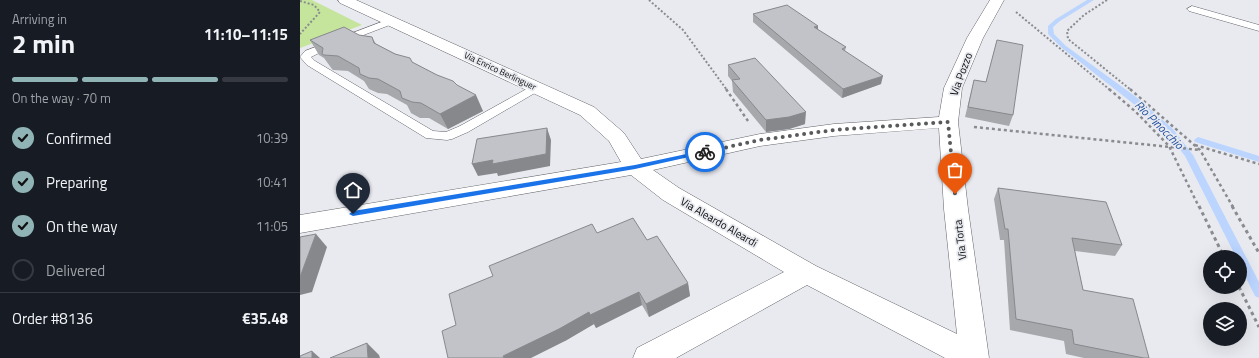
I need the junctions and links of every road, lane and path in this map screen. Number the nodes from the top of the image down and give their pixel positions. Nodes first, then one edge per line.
1 (345, 0) edge
2 (649, 0) edge
3 (1107, 0) edge
4 (300, 1) edge
5 (996, 4) edge
6 (1192, 9) dead end
7 (392, 22) junction
8 (1259, 28) edge
9 (300, 34) edge
10 (536, 88) junction
11 (948, 122) junction
12 (760, 140) junction
13 (1194, 145) junction
14 (1169, 146) junction
15 (1200, 150) junction
16 (1259, 164) edge
17 (635, 167) junction
18 (300, 224) edge
19 (1221, 250) edge
20 (1259, 253) edge
21 (807, 273) junction
22 (1242, 294) edge
23 (1259, 327) edge
24 (648, 358) edge
25 (974, 358) edge

1 - 7 street, Via Enrico Berlinguer
2 - 12 path
3 - 13 path
4 - 9 path
5 - 11 street, Via Pozzo
5 - 14 path
6 - 8 lane
7 - 10 street, Via Enrico Berlinguer
7 - 10 lane
10 - 17 street, Via Enrico Berlinguer
11 - 12 street
11 - 14 path
11 - 25 street, Via Torta
12 - 17 street
13 - 15 path
13 - 16 path
14 - 15 path
14 - 19 path
15 - 20 path
17 - 18 street
17 - 21 street, Via Aleardo Aleardi
21 - 24 street
21 - 25 street, Via Aleardo Aleardi
22 - 23 path

